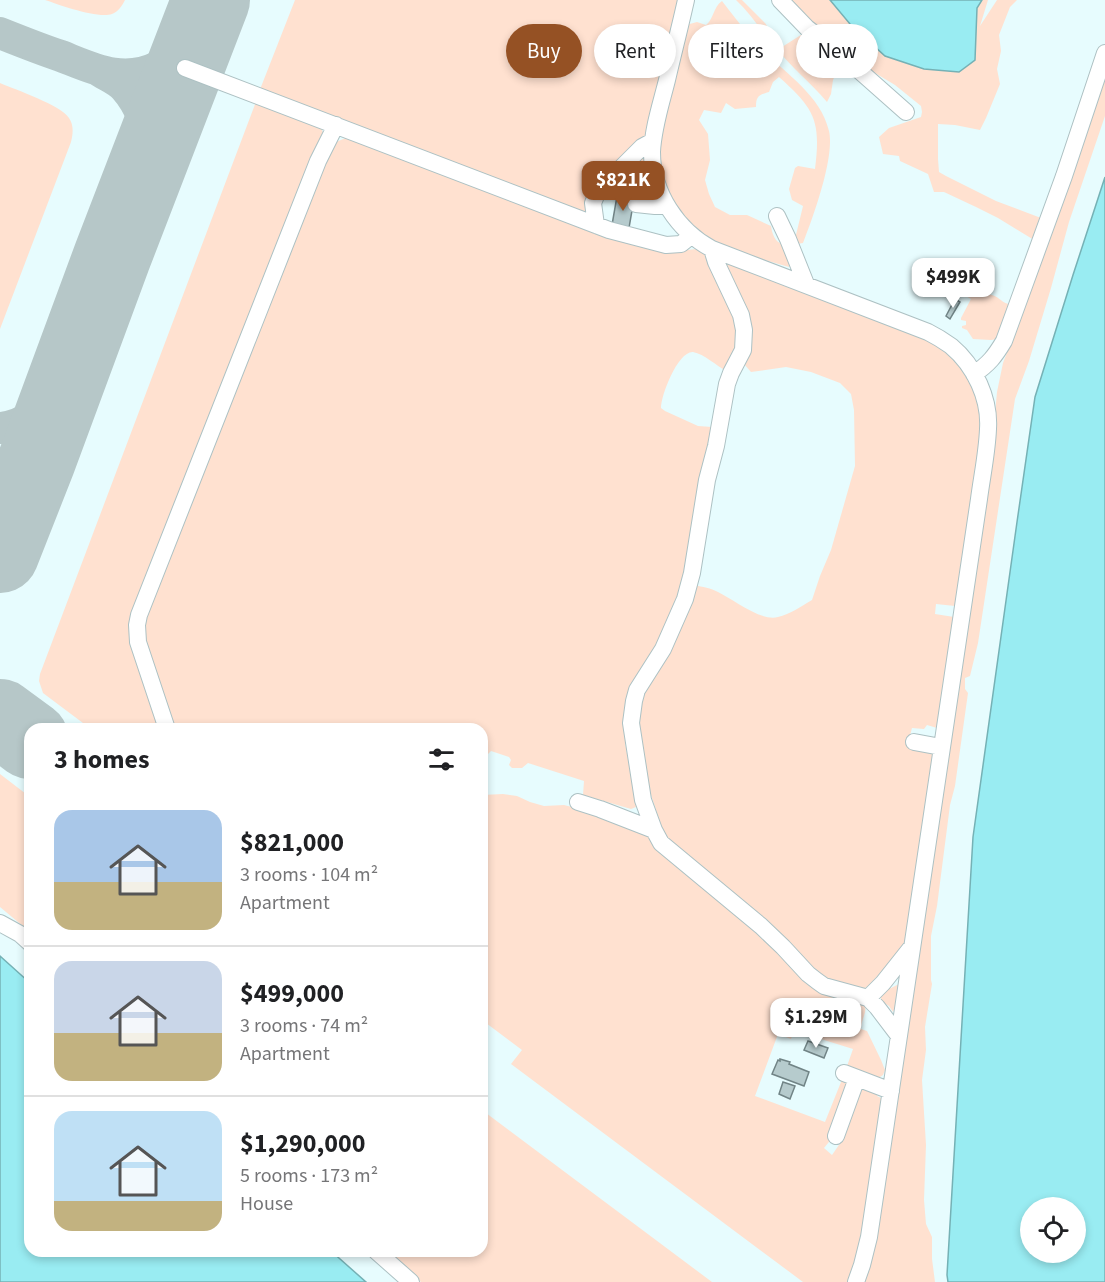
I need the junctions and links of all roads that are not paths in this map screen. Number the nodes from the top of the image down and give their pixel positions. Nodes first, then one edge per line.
1 (686, 0) edge
2 (780, 0) edge
3 (1105, 53) edge
4 (185, 68) dead end
5 (906, 112) dead end
6 (336, 125) junction
7 (653, 141) junction
8 (636, 204) dead end
9 (667, 206) junction
10 (777, 216) dead end
11 (596, 225) junction
12 (691, 236) junction
13 (712, 249) junction
14 (806, 284) junction
15 (974, 374) junction
16 (164, 723) edge
17 (914, 742) dead end
18 (941, 747) junction
19 (578, 802) dead end
20 (654, 830) junction
21 (0, 923) edge
22 (24, 937) edge
23 (912, 946) junction
24 (868, 998) junction
25 (899, 1036) junction
26 (891, 1091) junction
27 (836, 1136) dead end
28 (383, 1257) edge
29 (411, 1282) edge
30 (856, 1282) edge

1 - 7 lane
2 - 5 lane
3 - 15 lane
4 - 6 lane
6 - 11 lane
6 - 16 lane
7 - 9 lane
7 - 11 lane
8 - 9 lane
9 - 12 lane
10 - 14 lane
11 - 12 lane
12 - 13 lane
13 - 14 lane
13 - 20 lane
14 - 15 lane
15 - 18 lane
17 - 18 lane
18 - 23 lane
19 - 20 lane
20 - 24 lane
21 - 22 lane
23 - 24 lane
23 - 25 lane
24 - 25 lane
25 - 26 lane
26 - 27 lane
26 - 30 lane
28 - 29 lane

